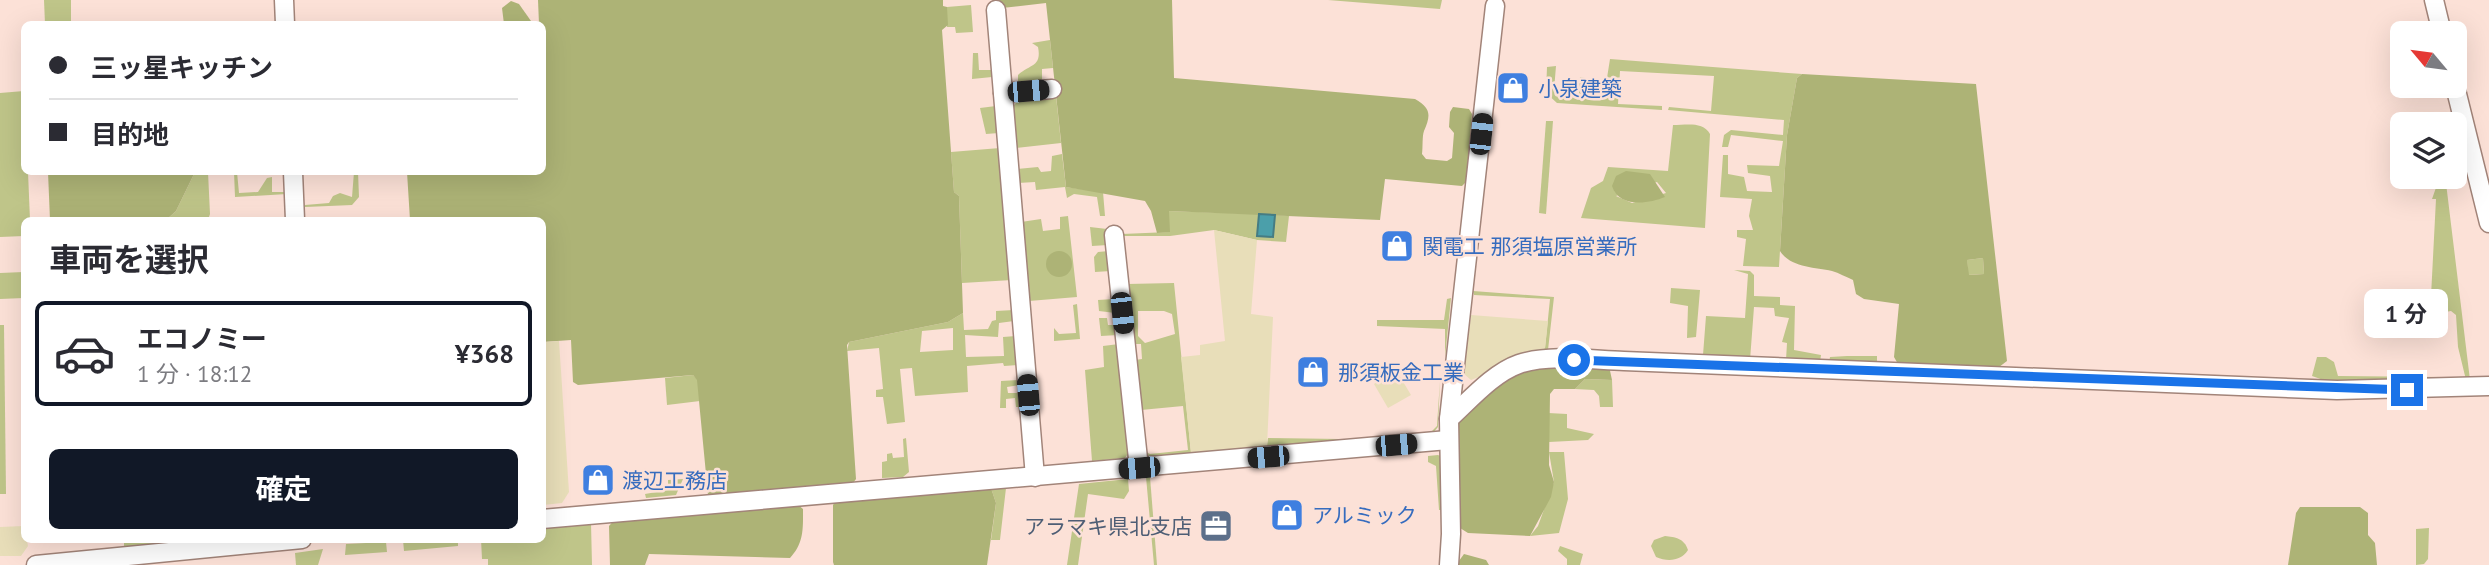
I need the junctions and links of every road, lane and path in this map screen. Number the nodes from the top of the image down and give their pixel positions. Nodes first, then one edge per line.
1 (284, 0) edge
2 (2434, 0) edge
3 (1495, 6) dead end
4 (996, 10) dead end
5 (285, 21) edge
6 (2439, 21) edge
7 (1052, 89) dead end
8 (1003, 93) junction
9 (2458, 98) edge
10 (293, 175) edge
11 (295, 217) edge
12 (2489, 223) edge
13 (1114, 235) dead end
14 (2489, 386) edge
15 (1449, 419) junction
16 (1448, 440) junction
17 (1139, 468) junction
18 (1035, 478) junction
19 (546, 519) edge
20 (261, 543) edge
21 (36, 565) edge
22 (1448, 565) edge

1 - 5 street
2 - 6 street
3 - 15 street
4 - 8 street
7 - 8 street
8 - 18 street
9 - 12 street
10 - 11 street
13 - 17 street
14 - 15 street
15 - 16 street
16 - 17 street
16 - 22 street
17 - 18 street
18 - 19 street
20 - 21 street

